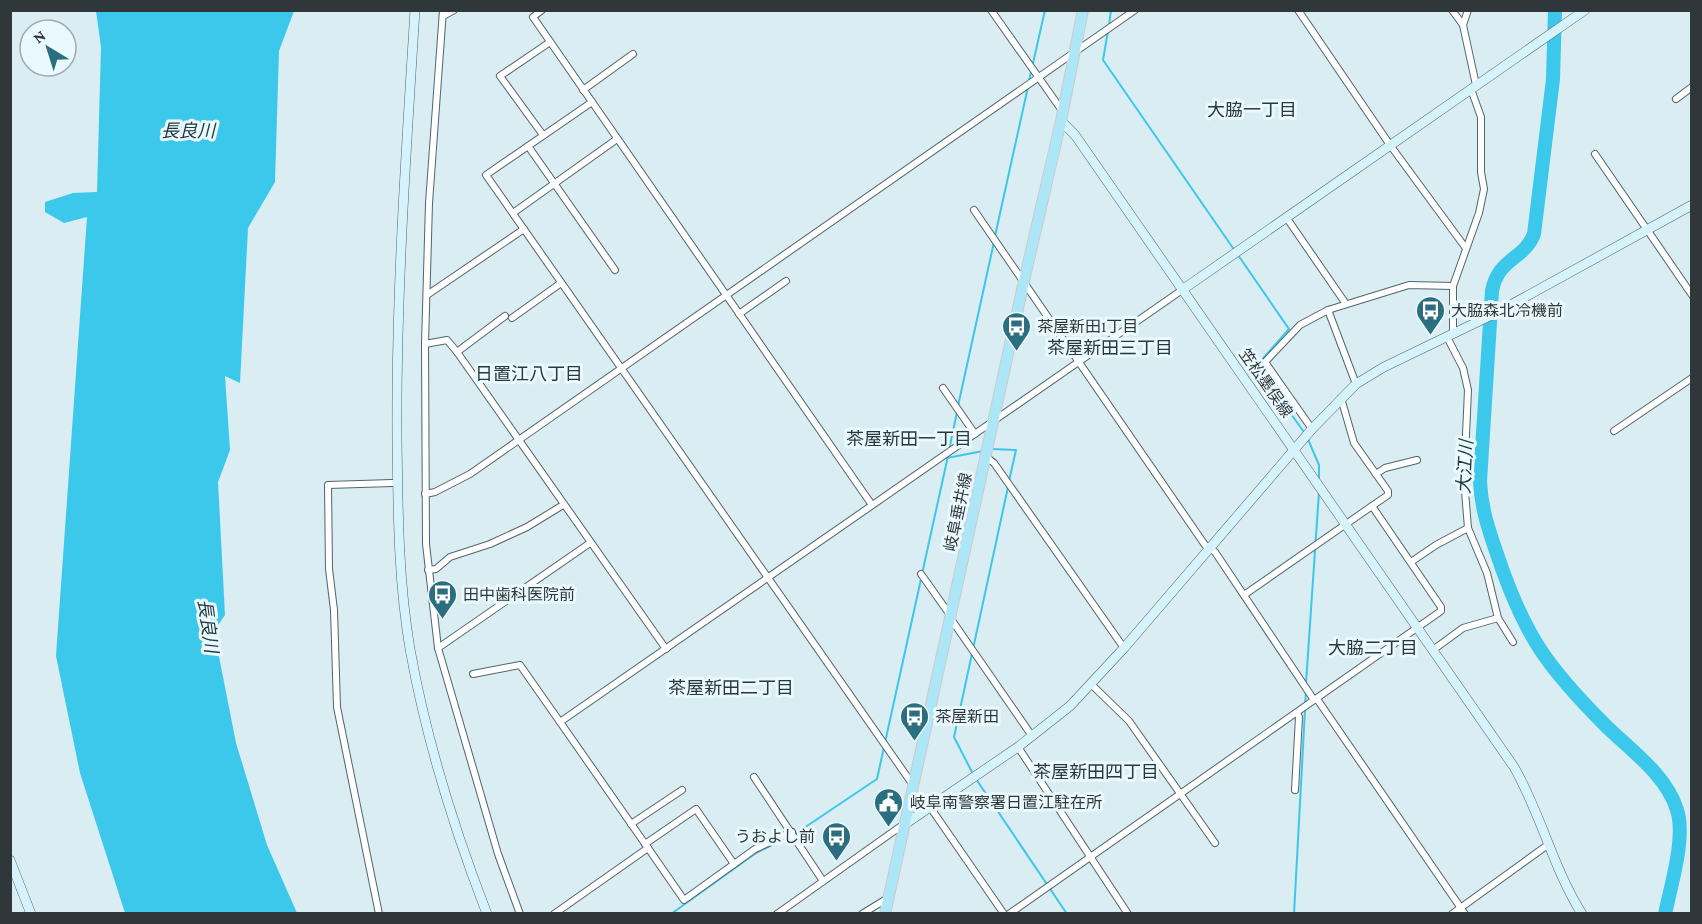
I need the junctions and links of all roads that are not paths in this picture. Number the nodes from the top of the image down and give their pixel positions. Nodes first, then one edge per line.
1 (415, 10) edge
2 (454, 10) edge
3 (542, 10) edge
4 (991, 10) edge
5 (1083, 10) edge
6 (1135, 10) edge
7 (1298, 10) edge
8 (1452, 10) edge
9 (1468, 10) edge
10 (1585, 10) edge
11 (443, 13) edge
12 (1463, 25) junction
13 (550, 42) junction
14 (1075, 53) junction
15 (633, 54) dead end
16 (1038, 78) junction
17 (1474, 87) junction
18 (1692, 87) edge
19 (583, 90) junction
20 (1676, 99) dead end
21 (592, 102) junction
22 (1062, 117) junction
23 (543, 135) junction
24 (617, 139) junction
25 (1390, 145) junction
26 (528, 146) junction
27 (1595, 154) dead end
28 (555, 183) junction
29 (1692, 206) edge
30 (974, 210) dead end
31 (513, 213) junction
32 (1286, 217) junction
33 (524, 229) junction
34 (1647, 231) junction
35 (1465, 247) junction
36 (615, 270) dead end
37 (786, 281) dead end
38 (1024, 281) junction
39 (561, 283) junction
40 (1453, 286) junction
41 (1182, 290) junction
42 (427, 295) junction
43 (1692, 295) edge
44 (726, 296) junction
45 (1346, 304) junction
46 (1328, 310) junction
47 (739, 314) junction
48 (1450, 335) junction
49 (425, 344) junction
50 (457, 352) junction
51 (1077, 362) junction
52 (622, 368) junction
53 (1692, 378) edge
54 (1356, 384) junction
55 (944, 388) dead end
56 (1340, 398) junction
57 (993, 421) junction
58 (1312, 429) junction
59 (1614, 431) dead end
60 (975, 434) junction
61 (518, 440) junction
62 (1294, 451) junction
63 (985, 456) junction
64 (1417, 460) dead end
65 (1376, 474) junction
66 (392, 483) dead end
67 (425, 494) junction
68 (563, 505) junction
69 (872, 505) junction
70 (1372, 506) junction
71 (1345, 524) junction
72 (1468, 528) junction
73 (590, 543) junction
74 (1210, 549) junction
75 (1411, 562) junction
76 (428, 570) junction
77 (921, 574) dead end
78 (768, 578) junction
79 (1244, 595) junction
80 (950, 617) junction
81 (1498, 618) junction
82 (1417, 628) junction
83 (1513, 642) dead end
84 (438, 648) junction
85 (1124, 648) junction
86 (666, 650) junction
87 (1433, 650) junction
88 (473, 674) dead end
89 (1092, 685) junction
90 (1315, 699) junction
91 (1297, 712) junction
92 (560, 723) junction
93 (1032, 736) junction
94 (1017, 747) junction
95 (754, 777) dead end
96 (913, 786) junction
97 (682, 790) dead end
98 (1295, 790) dead end
99 (1180, 794) junction
100 (930, 807) junction
101 (631, 824) junction
102 (905, 824) junction
103 (792, 832) junction
104 (1215, 843) dead end
105 (1549, 844) junction
106 (646, 846) junction
107 (1091, 856) junction
108 (10, 860) edge
109 (734, 864) junction
110 (823, 881) junction
111 (888, 897) junction
112 (1461, 906) junction
113 (31, 914) edge
114 (380, 914) edge
115 (487, 914) edge
116 (519, 914) edge
117 (554, 914) edge
118 (777, 914) edge
119 (862, 914) edge
120 (885, 914) edge
121 (1004, 914) edge
122 (1009, 914) edge
123 (1128, 914) edge
124 (1452, 914) edge
125 (1465, 914) edge
126 (1582, 914) edge

1 - 115 street
2 - 11 street
3 - 13 street
4 - 16 street
5 - 14 main road, 岐阜垂井線
6 - 14 street
7 - 25 street
8 - 12 street
9 - 12 street
10 - 17 street
11 - 42 street
12 - 17 street
13 - 19 street
13 - 23 street
14 - 16 street
14 - 22 main road, 岐阜垂井線
15 - 19 street
16 - 22 street
16 - 44 street
17 - 25 street
17 - 35 street
18 - 20 street
19 - 21 street
21 - 23 street
21 - 24 street
22 - 38 main road, 岐阜垂井線
22 - 41 street, 笠松墨俣線
23 - 26 street
24 - 28 street
24 - 44 street
25 - 32 street
25 - 35 street
26 - 28 street
26 - 31 street
27 - 34 street
28 - 31 street
28 - 36 street
29 - 34 street
30 - 38 street
31 - 33 street
32 - 41 street
32 - 45 street
33 - 39 street
33 - 42 street
34 - 43 street
34 - 48 street
35 - 40 street
37 - 47 street
38 - 51 street
38 - 57 main road, 岐阜垂井線
39 - 50 street
39 - 52 street
40 - 45 street
40 - 48 street
41 - 51 street
41 - 62 street, 笠松墨俣線
42 - 49 street
44 - 47 street
44 - 52 street
45 - 46 street
46 - 54 street
46 - 58 street
47 - 69 street
48 - 54 street
48 - 72 street
49 - 50 street
49 - 67 street
50 - 61 street
51 - 57 street
51 - 74 street
52 - 61 street
52 - 78 street
53 - 59 street
54 - 56 street
55 - 60 street
56 - 58 street
56 - 65 street
57 - 60 street
57 - 63 main road, 岐阜垂井線
58 - 62 street
60 - 69 street
61 - 67 street
61 - 68 street
62 - 71 street, 笠松墨俣線
62 - 74 street
63 - 80 main road, 岐阜垂井線
63 - 85 street
64 - 65 street
65 - 70 street
66 - 114 street
67 - 76 street
68 - 73 street
68 - 76 street
69 - 78 street
70 - 71 street
70 - 75 street
71 - 79 street
71 - 82 street, 笠松墨俣線
72 - 75 street
72 - 81 street
73 - 84 street
73 - 86 street
74 - 79 street
74 - 85 street
75 - 82 street
76 - 84 street
77 - 80 street
78 - 86 street
78 - 96 street
79 - 90 street
80 - 93 street
80 - 96 main road, 岐阜垂井線
81 - 83 street
81 - 87 street
82 - 87 street, 笠松墨俣線
82 - 90 street
84 - 116 street
85 - 89 street
86 - 92 street
87 - 105 street, 笠松墨俣線
88 - 92 street
89 - 93 street
89 - 99 street
90 - 91 street
90 - 112 street
91 - 98 street
91 - 99 street
92 - 101 street
93 - 94 street
94 - 100 street
94 - 107 street
95 - 103 street
96 - 102 main road, 岐阜垂井線
97 - 101 street
99 - 104 street
99 - 107 street
100 - 102 street
100 - 121 street
101 - 106 street
102 - 110 street
102 - 111 main road, 岐阜垂井線
103 - 109 street
103 - 110 street
105 - 112 street
105 - 126 street, 笠松墨俣線
106 - 109 street
106 - 109 street
106 - 117 street
107 - 122 street
107 - 123 street
108 - 113 street
110 - 118 street
111 - 119 street
111 - 120 main road, 岐阜垂井線
112 - 124 street
112 - 125 street

